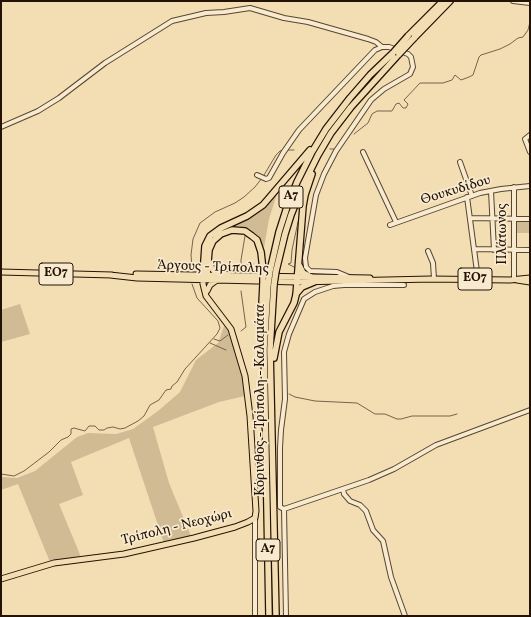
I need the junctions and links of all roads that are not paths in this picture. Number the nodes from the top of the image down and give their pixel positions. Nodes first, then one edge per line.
1 (442, 1) edge
2 (450, 1) edge
3 (513, 1) edge
4 (523, 2) edge
5 (530, 3) edge
6 (411, 37) junction
7 (382, 47) junction
8 (396, 53) junction
9 (1, 127) edge
10 (326, 129) junction
11 (530, 136) edge
12 (321, 150) junction
13 (363, 152) dead end
14 (530, 152) edge
15 (460, 162) dead end
16 (259, 175) dead end
17 (530, 186) edge
18 (514, 187) junction
19 (491, 191) junction
20 (472, 196) junction
21 (467, 197) junction
22 (470, 218) junction
23 (493, 219) junction
24 (514, 219) junction
25 (530, 219) edge
26 (396, 222) junction
27 (390, 225) dead end
28 (474, 249) junction
29 (494, 250) junction
30 (514, 250) junction
31 (530, 250) edge
32 (428, 251) dead end
33 (209, 260) junction
34 (299, 263) junction
35 (1, 272) edge
36 (228, 275) junction
37 (205, 277) junction
38 (349, 277) junction
39 (530, 278) edge
40 (297, 279) junction
41 (313, 279) junction
42 (434, 279) junction
43 (478, 279) junction
44 (217, 280) junction
45 (379, 280) junction
46 (515, 280) junction
47 (530, 282) edge
48 (265, 284) junction
49 (404, 285) dead end
50 (208, 291) junction
51 (296, 295) junction
52 (210, 302) junction
53 (271, 382) junction
54 (530, 410) edge
55 (343, 489) junction
56 (284, 509) junction
57 (255, 518) junction
58 (1, 579) edge
59 (255, 616) edge
60 (269, 616) edge
61 (276, 616) edge
62 (286, 616) edge
63 (405, 616) edge

1 - 6 highway, Κόρινθος - Τρίπολη - Καλαμάτα / Α7
2 - 6 highway, Κόρινθος - Τρίπολη - Καλαμάτα / Α7
3 - 4 street
4 - 5 street
6 - 8 highway, Κόρινθος - Τρίπολη - Καλαμάτα / Α7, bridge
7 - 9 street
7 - 16 street
7 - 38 street
8 - 10 highway, Κόρινθος - Τρίπολη - Καλαμάτα / Α7
8 - 12 highway, Κόρινθος - Τρίπολη - Καλαμάτα / Α7
10 - 37 highway
10 - 48 highway, Κόρινθος - Τρίπολη - Καλαμάτα / Α7, bridge
11 - 14 street
12 - 34 highway
12 - 53 highway, Κόρινθος - Τρίπολη - Καλαμάτα / Α7, bridge
13 - 26 street
15 - 20 street
17 - 18 street, Θουκυδίδου
18 - 19 street, Θουκυδίδου
18 - 24 street, Πλάτωνος
19 - 20 street, Θουκυδίδου
19 - 23 street
20 - 21 street, Θουκυδίδου
21 - 22 street
21 - 26 street, Θουκυδίδου
22 - 23 street
22 - 28 street
23 - 24 street
23 - 29 street
24 - 25 street
24 - 30 street, Πλάτωνος
26 - 27 street, Θουκυδίδου
28 - 29 street
28 - 43 street
29 - 30 street
30 - 31 street
30 - 46 street, Πλάτωνος
32 - 42 street
33 - 36 highway
33 - 37 highway
33 - 48 highway, bridge
34 - 40 highway
34 - 41 highway
35 - 37 main road, Άργους - Τρίπολης / ΕΟ7
36 - 37 main road, Άργους - Τρίπολης / ΕΟ7
36 - 40 main road, Άργους - Τρίπολης / ΕΟ7
37 - 44 main road, Άργους - Τρίπολης / ΕΟ7
37 - 50 main road
37 - 52 main road
38 - 41 main road, ΕΟ7
38 - 45 main road, ΕΟ7
39 - 46 main road, ΕΟ7
40 - 41 main road, Άργους - Τρίπολης / ΕΟ7
40 - 44 main road, Άργους - Τρίπολης / ΕΟ7
40 - 51 highway
41 - 45 main road, ΕΟ7
41 - 51 highway
42 - 43 main road, ΕΟ7
42 - 45 main road, ΕΟ7
43 - 46 main road, ΕΟ7
44 - 50 main road
46 - 47 main road, ΕΟ7
48 - 60 highway, Κόρινθος - Τρίπολη - Καλαμάτα / Α7
49 - 56 street
50 - 52 main road
51 - 53 highway
52 - 57 main road
53 - 61 highway, Κόρινθος - Τρίπολη - Καλαμάτα / Α7
54 - 55 street
55 - 56 street
55 - 63 street
56 - 62 street
57 - 58 main road, Τρίπολη - Νεοχώρι
57 - 59 street

